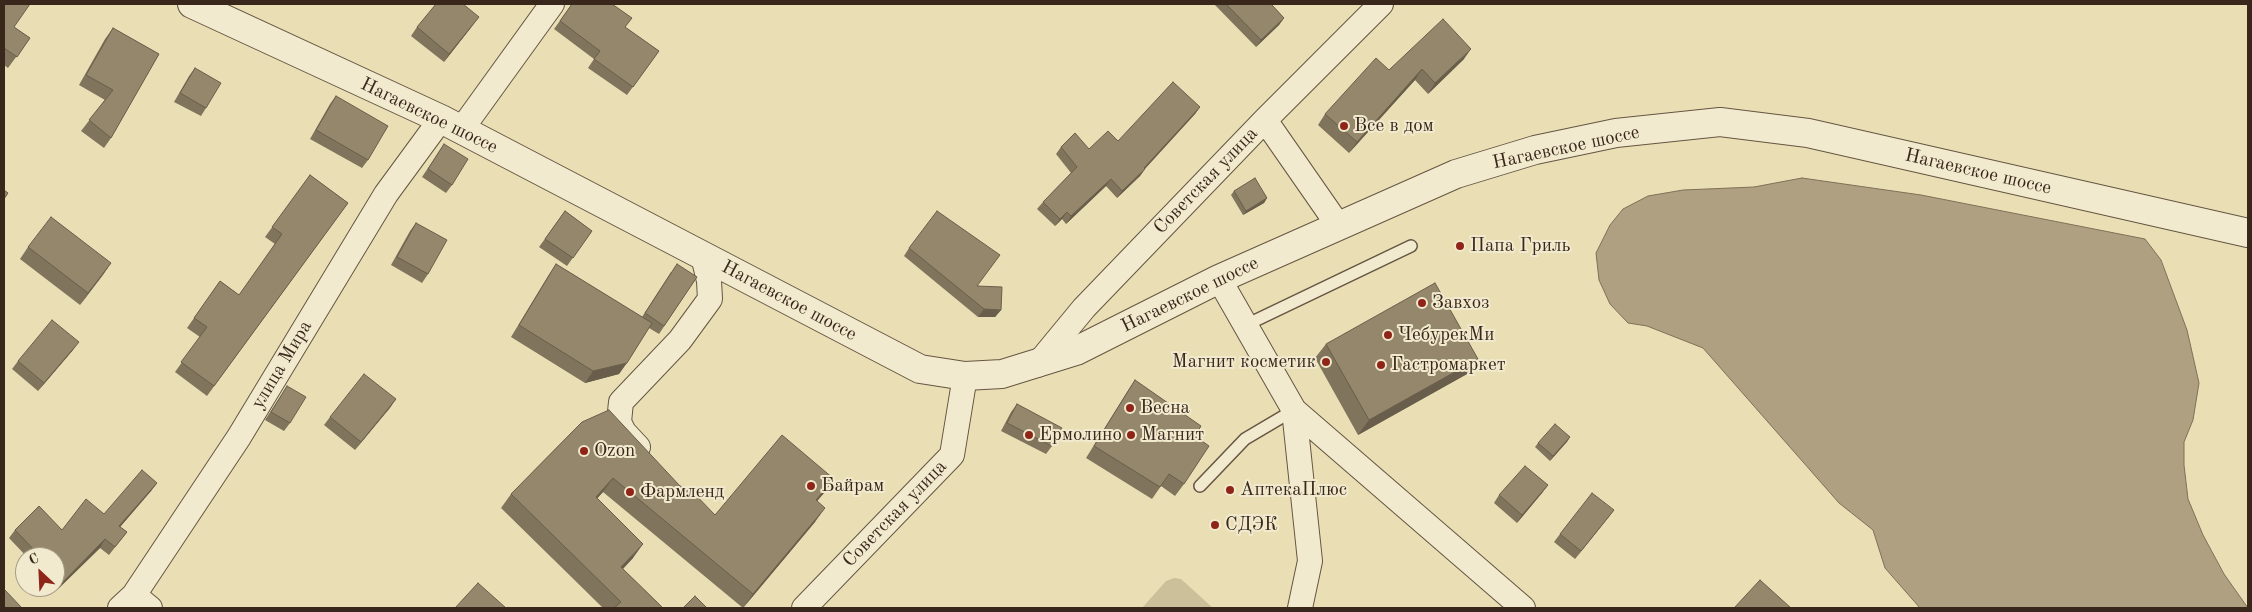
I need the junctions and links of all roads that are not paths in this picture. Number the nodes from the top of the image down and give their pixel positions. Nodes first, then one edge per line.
1 (192, 4) edge
2 (552, 4) edge
3 (1381, 4) edge
4 (1265, 120) junction
5 (451, 125) junction
6 (1338, 224) junction
7 (2248, 232) edge
8 (1411, 246) dead end
9 (703, 256) junction
10 (1219, 279) junction
11 (1246, 325) junction
12 (1037, 365) junction
13 (964, 376) junction
14 (1294, 410) junction
15 (655, 464) edge
16 (1200, 486) dead end
17 (135, 604) edge
18 (804, 608) edge
19 (1300, 608) edge
20 (1523, 608) edge

1 - 5 street, Нагаевское шоссе
2 - 5 street, улица Мира
3 - 4 street, Советская улица
4 - 6 street
4 - 12 street, Советская улица
5 - 9 street, Нагаевское шоссе
5 - 17 street, улица Мира
6 - 7 street, Нагаевское шоссе
6 - 10 street, Нагаевское шоссе
8 - 11 lane
9 - 13 street, Нагаевское шоссе
9 - 15 street
10 - 11 street
10 - 12 street, Нагаевское шоссе
11 - 14 street
12 - 13 street, Нагаевское шоссе
13 - 18 street, Советская улица
14 - 16 lane
14 - 19 street
14 - 20 street

